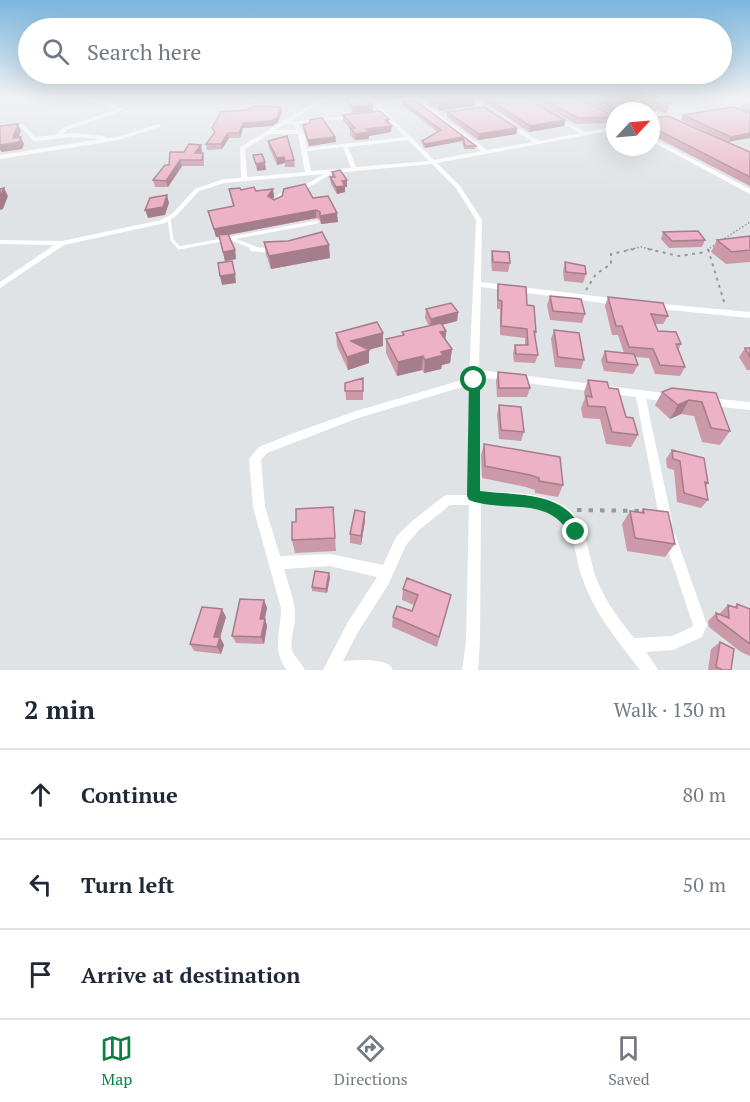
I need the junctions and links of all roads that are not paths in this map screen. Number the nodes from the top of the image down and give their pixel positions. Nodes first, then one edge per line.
1 (26, 129) edge
2 (64, 129) edge
3 (147, 129) edge
4 (271, 129) edge
5 (402, 129) edge
6 (450, 129) edge
7 (520, 129) edge
8 (578, 129) edge
9 (606, 130) edge
10 (267, 132) junction
11 (299, 132) joint
12 (586, 134) junction
13 (60, 136) junction
14 (411, 138) junction
15 (112, 139) junction
16 (539, 142) junction
17 (660, 144) edge
18 (465, 145) junction
19 (345, 146) junction
20 (304, 150) junction
21 (487, 153) junction
22 (470, 156) junction
23 (0, 157) edge
24 (434, 162) junction
25 (354, 169) junction
26 (332, 171) junction
27 (308, 174) junction
28 (244, 179) junction
29 (750, 192) edge
30 (274, 204) edge
31 (170, 219) junction
32 (317, 222) dead end
33 (232, 239) junction
34 (0, 242) edge
35 (316, 242) edge
36 (62, 243) junction
37 (478, 284) junction
38 (0, 286) edge
39 (629, 303) edge
40 (640, 304) edge
41 (750, 315) edge
42 (475, 377) junction
43 (640, 394) junction
44 (750, 406) edge
45 (474, 498) junction
46 (275, 563) junction
47 (386, 572) junction
48 (632, 646) junction
49 (472, 668) edge
50 (297, 670) edge
51 (332, 670) edge
52 (385, 670) edge
53 (650, 670) edge

1 - 13 street
2 - 13 street
3 - 15 street
4 - 10 street
5 - 14 street
6 - 18 street
7 - 16 street
8 - 12 street
9 - 12 street
10 - 11 street
10 - 28 street
11 - 20 street
12 - 16 street
13 - 15 street
14 - 19 street
14 - 24 street
15 - 23 street
16 - 21 street
17 - 29 street
18 - 21 street
18 - 22 street
19 - 20 street
19 - 25 street
20 - 27 street
21 - 22 street
22 - 24 street
24 - 25 street
24 - 37 street
25 - 26 street
26 - 27 street
26 - 30 street
27 - 28 street
28 - 31 street
31 - 33 lane
31 - 36 street
32 - 33 lane
33 - 35 lane
34 - 36 street
36 - 38 street
37 - 39 street
37 - 42 street
40 - 41 street
42 - 43 street
42 - 45 street
42 - 46 street
43 - 44 street
43 - 48 street
45 - 47 street
45 - 48 street
45 - 49 street
46 - 47 street
46 - 50 street
47 - 51 street
48 - 53 street
51 - 52 street

